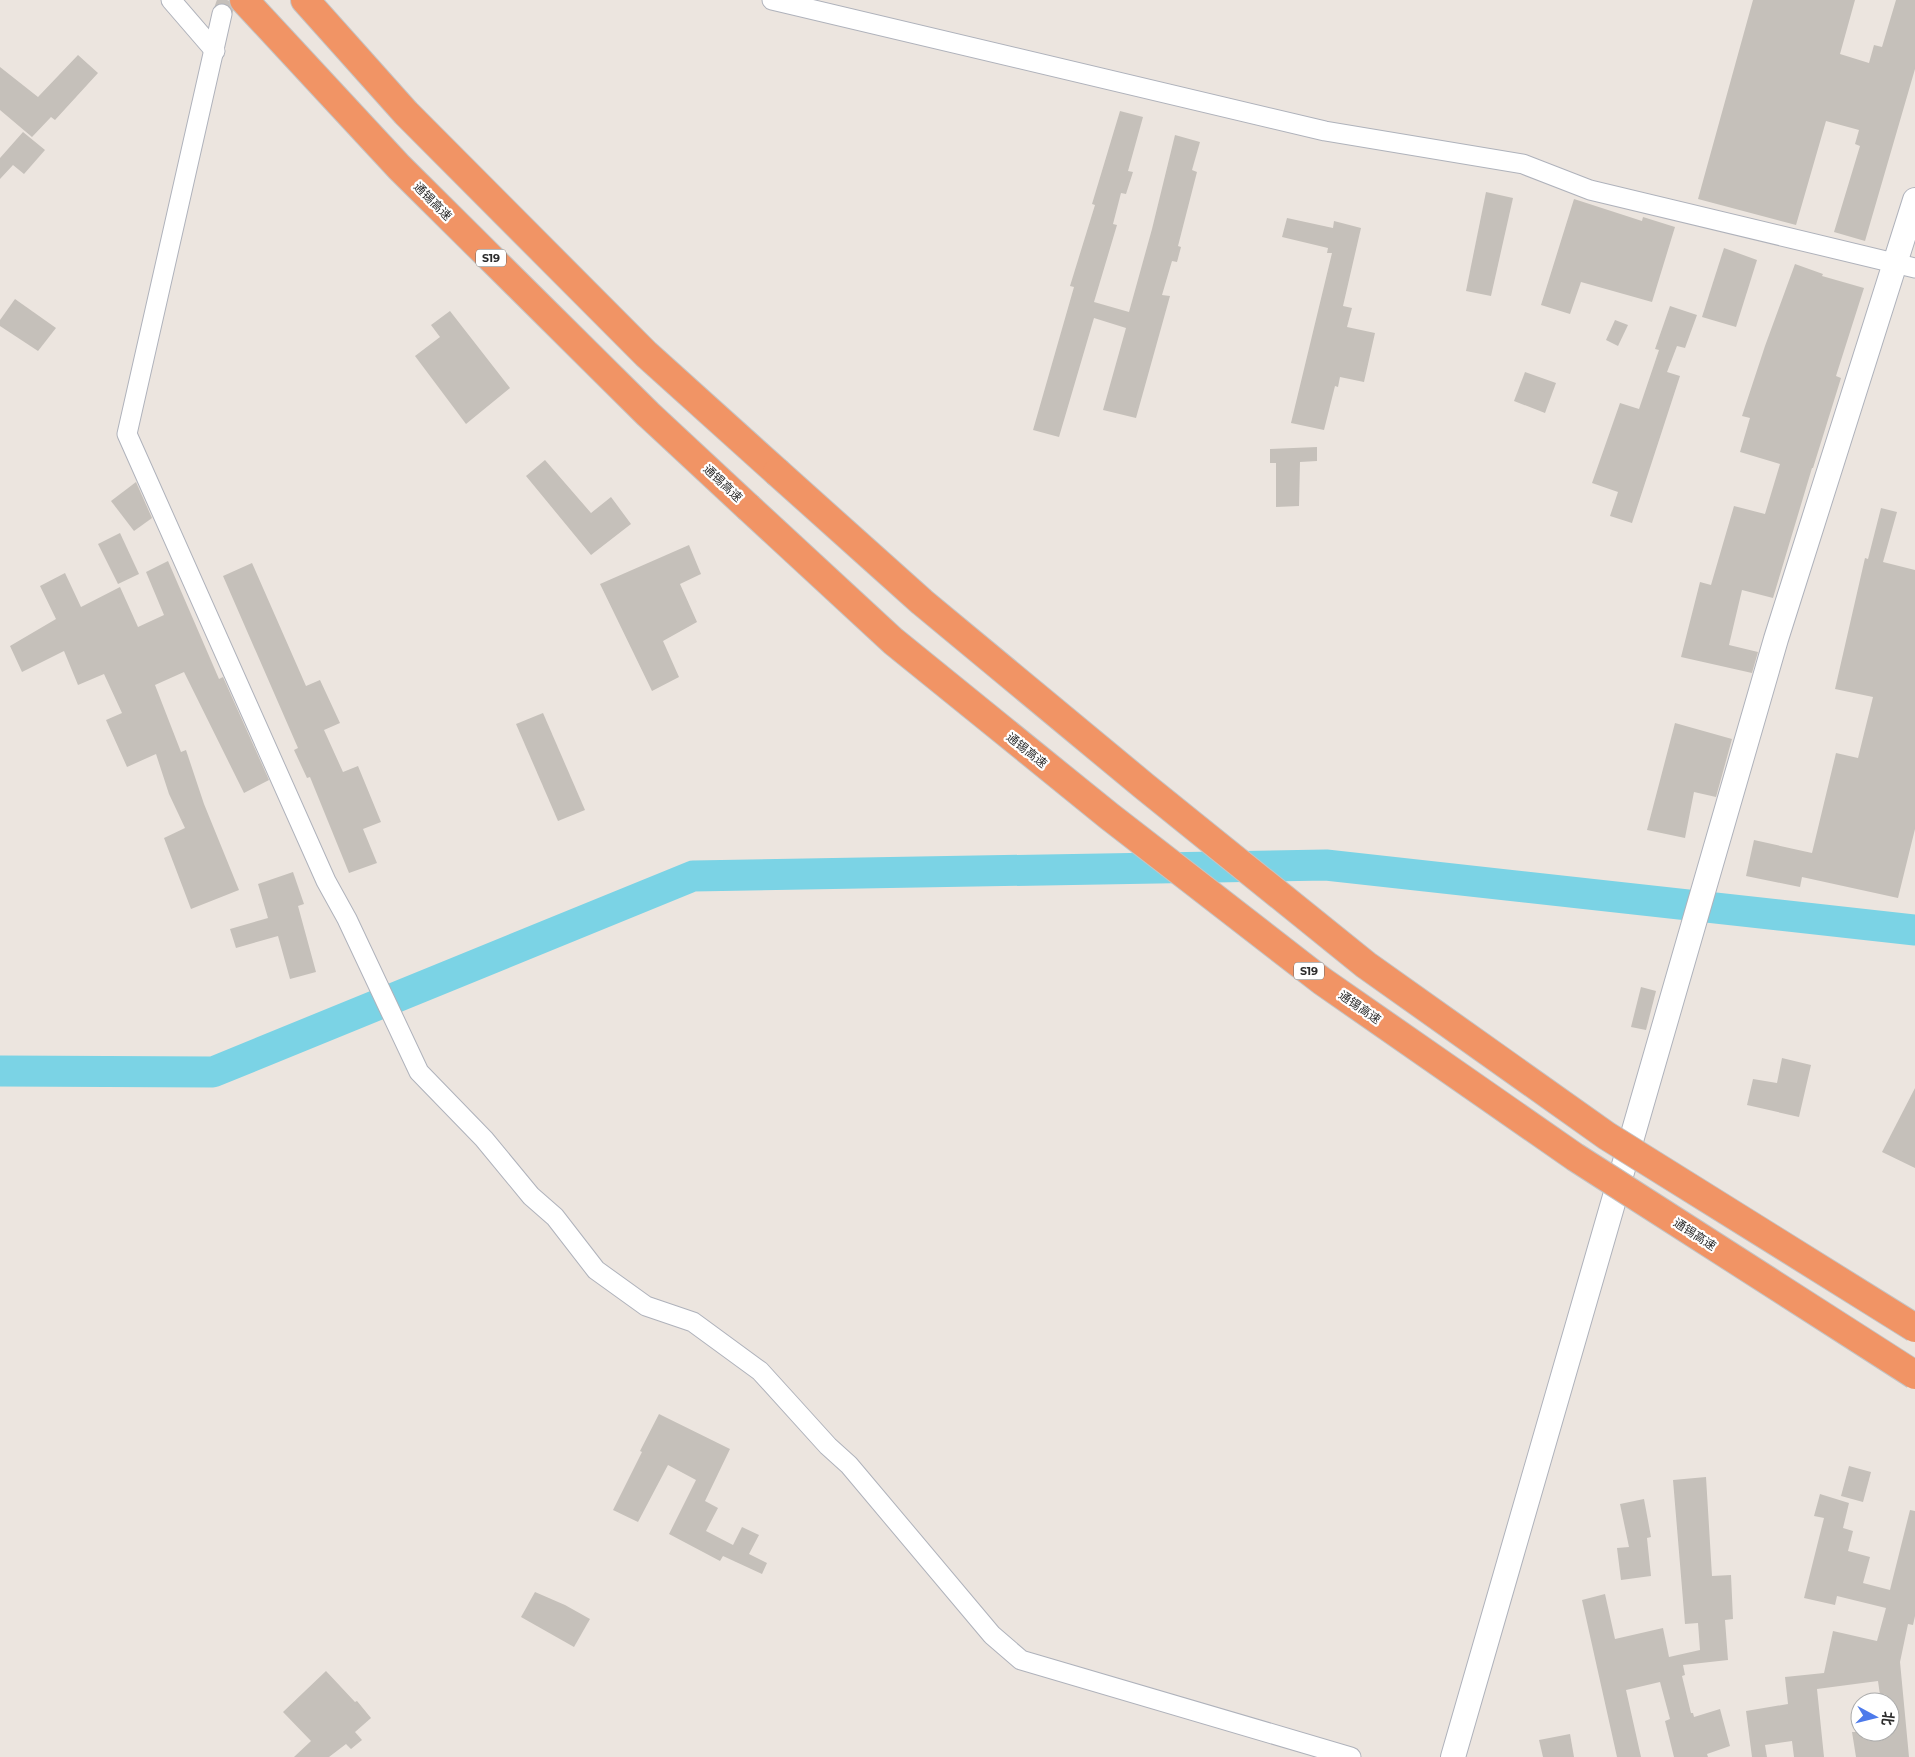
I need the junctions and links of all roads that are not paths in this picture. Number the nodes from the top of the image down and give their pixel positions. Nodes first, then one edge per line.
1 (171, 0) edge
2 (305, 0) edge
3 (772, 0) edge
4 (233, 7) edge
5 (215, 51) junction
6 (1915, 200) edge
7 (1905, 265) edge
8 (1915, 1328) edge
9 (1915, 1375) edge
10 (1351, 1757) edge
11 (1453, 1757) edge

1 - 5 street
2 - 8 highway, bridge
3 - 7 street
4 - 5 street
4 - 9 highway, 通锡高速 / S19, bridge
5 - 10 street
6 - 7 street
7 - 11 street

